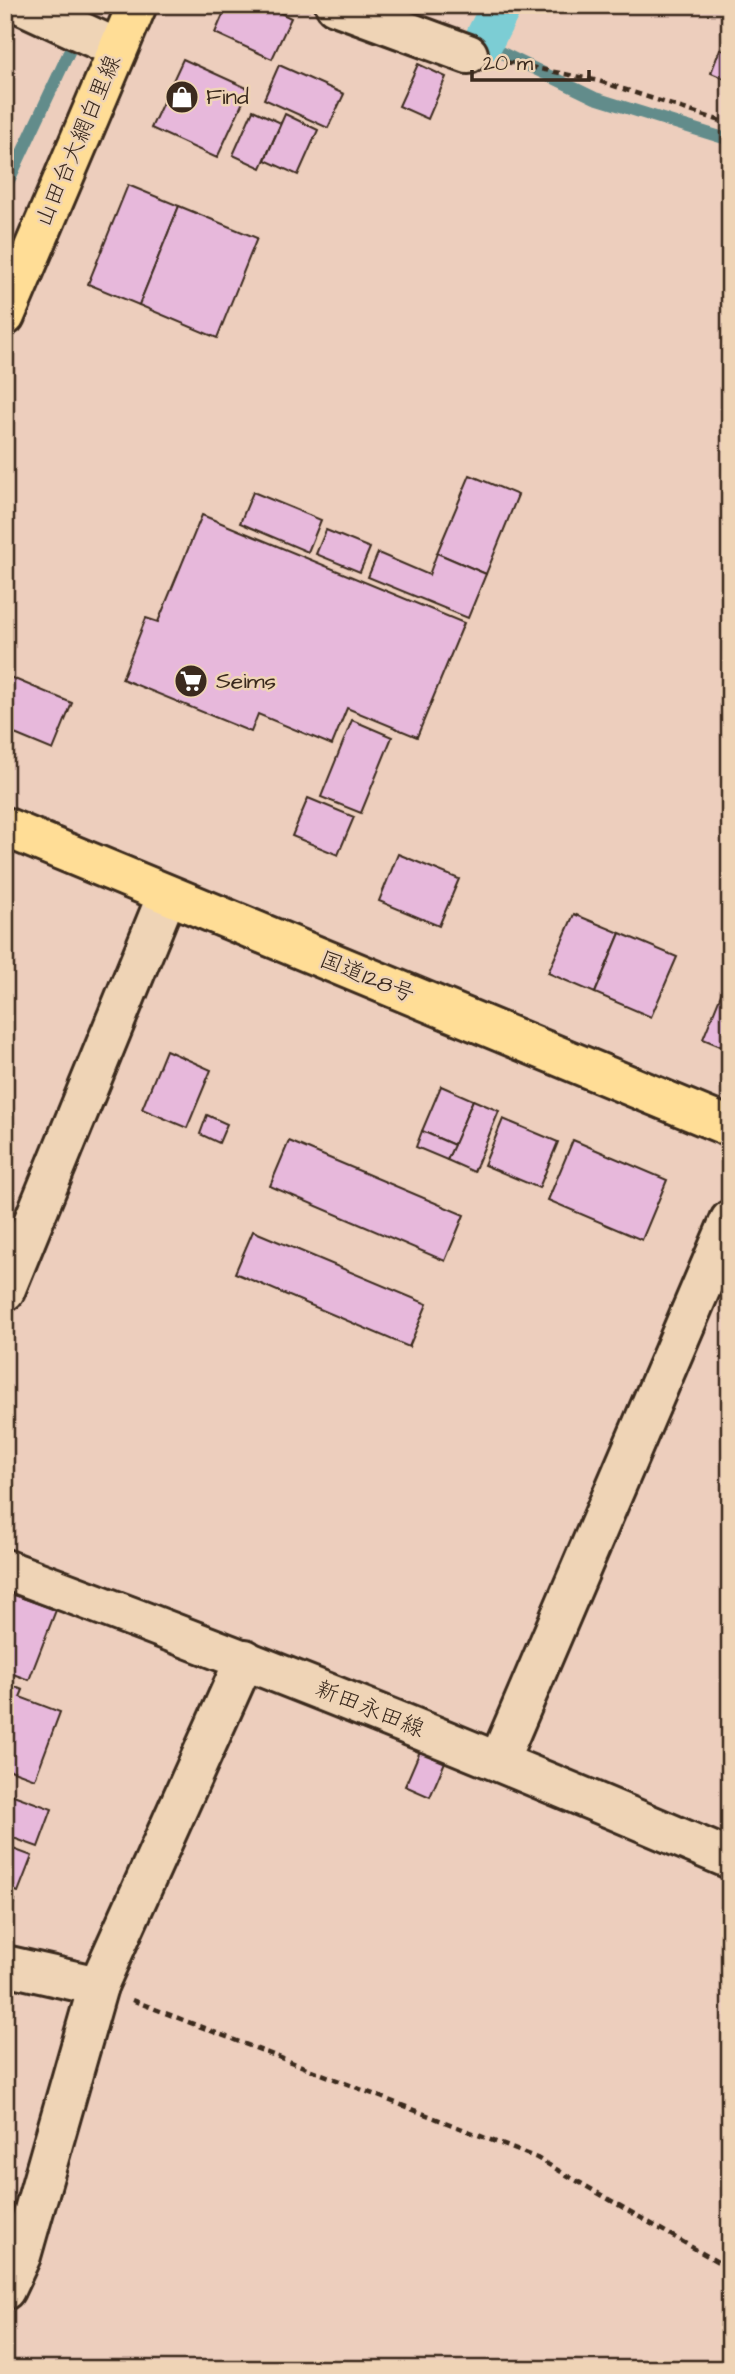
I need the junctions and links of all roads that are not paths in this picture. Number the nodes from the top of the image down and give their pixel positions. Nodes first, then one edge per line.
1 (23, 5) edge
2 (136, 5) edge
3 (335, 5) edge
4 (116, 48) junction
5 (468, 54) road end
6 (5, 316) edge
7 (5, 827) edge
8 (167, 895) junction
9 (730, 1127) edge
10 (730, 1220) edge
11 (5, 1291) edge
12 (5, 1569) edge
13 (245, 1659) junction
14 (499, 1760) junction
15 (730, 1859) edge
16 (5, 1965) edge
17 (98, 1986) junction
18 (5, 2290) edge

1 - 4 street
2 - 4 main road, 山田台大網白里線
3 - 5 street
4 - 6 main road, 山田台大網白里線
7 - 8 main road, 国道128号
8 - 9 main road, 国道128号
8 - 11 street
10 - 14 street
12 - 13 street, 新田永田線
13 - 14 street, 新田永田線
13 - 17 street
14 - 15 street, 新田永田線
16 - 17 street
17 - 18 street

